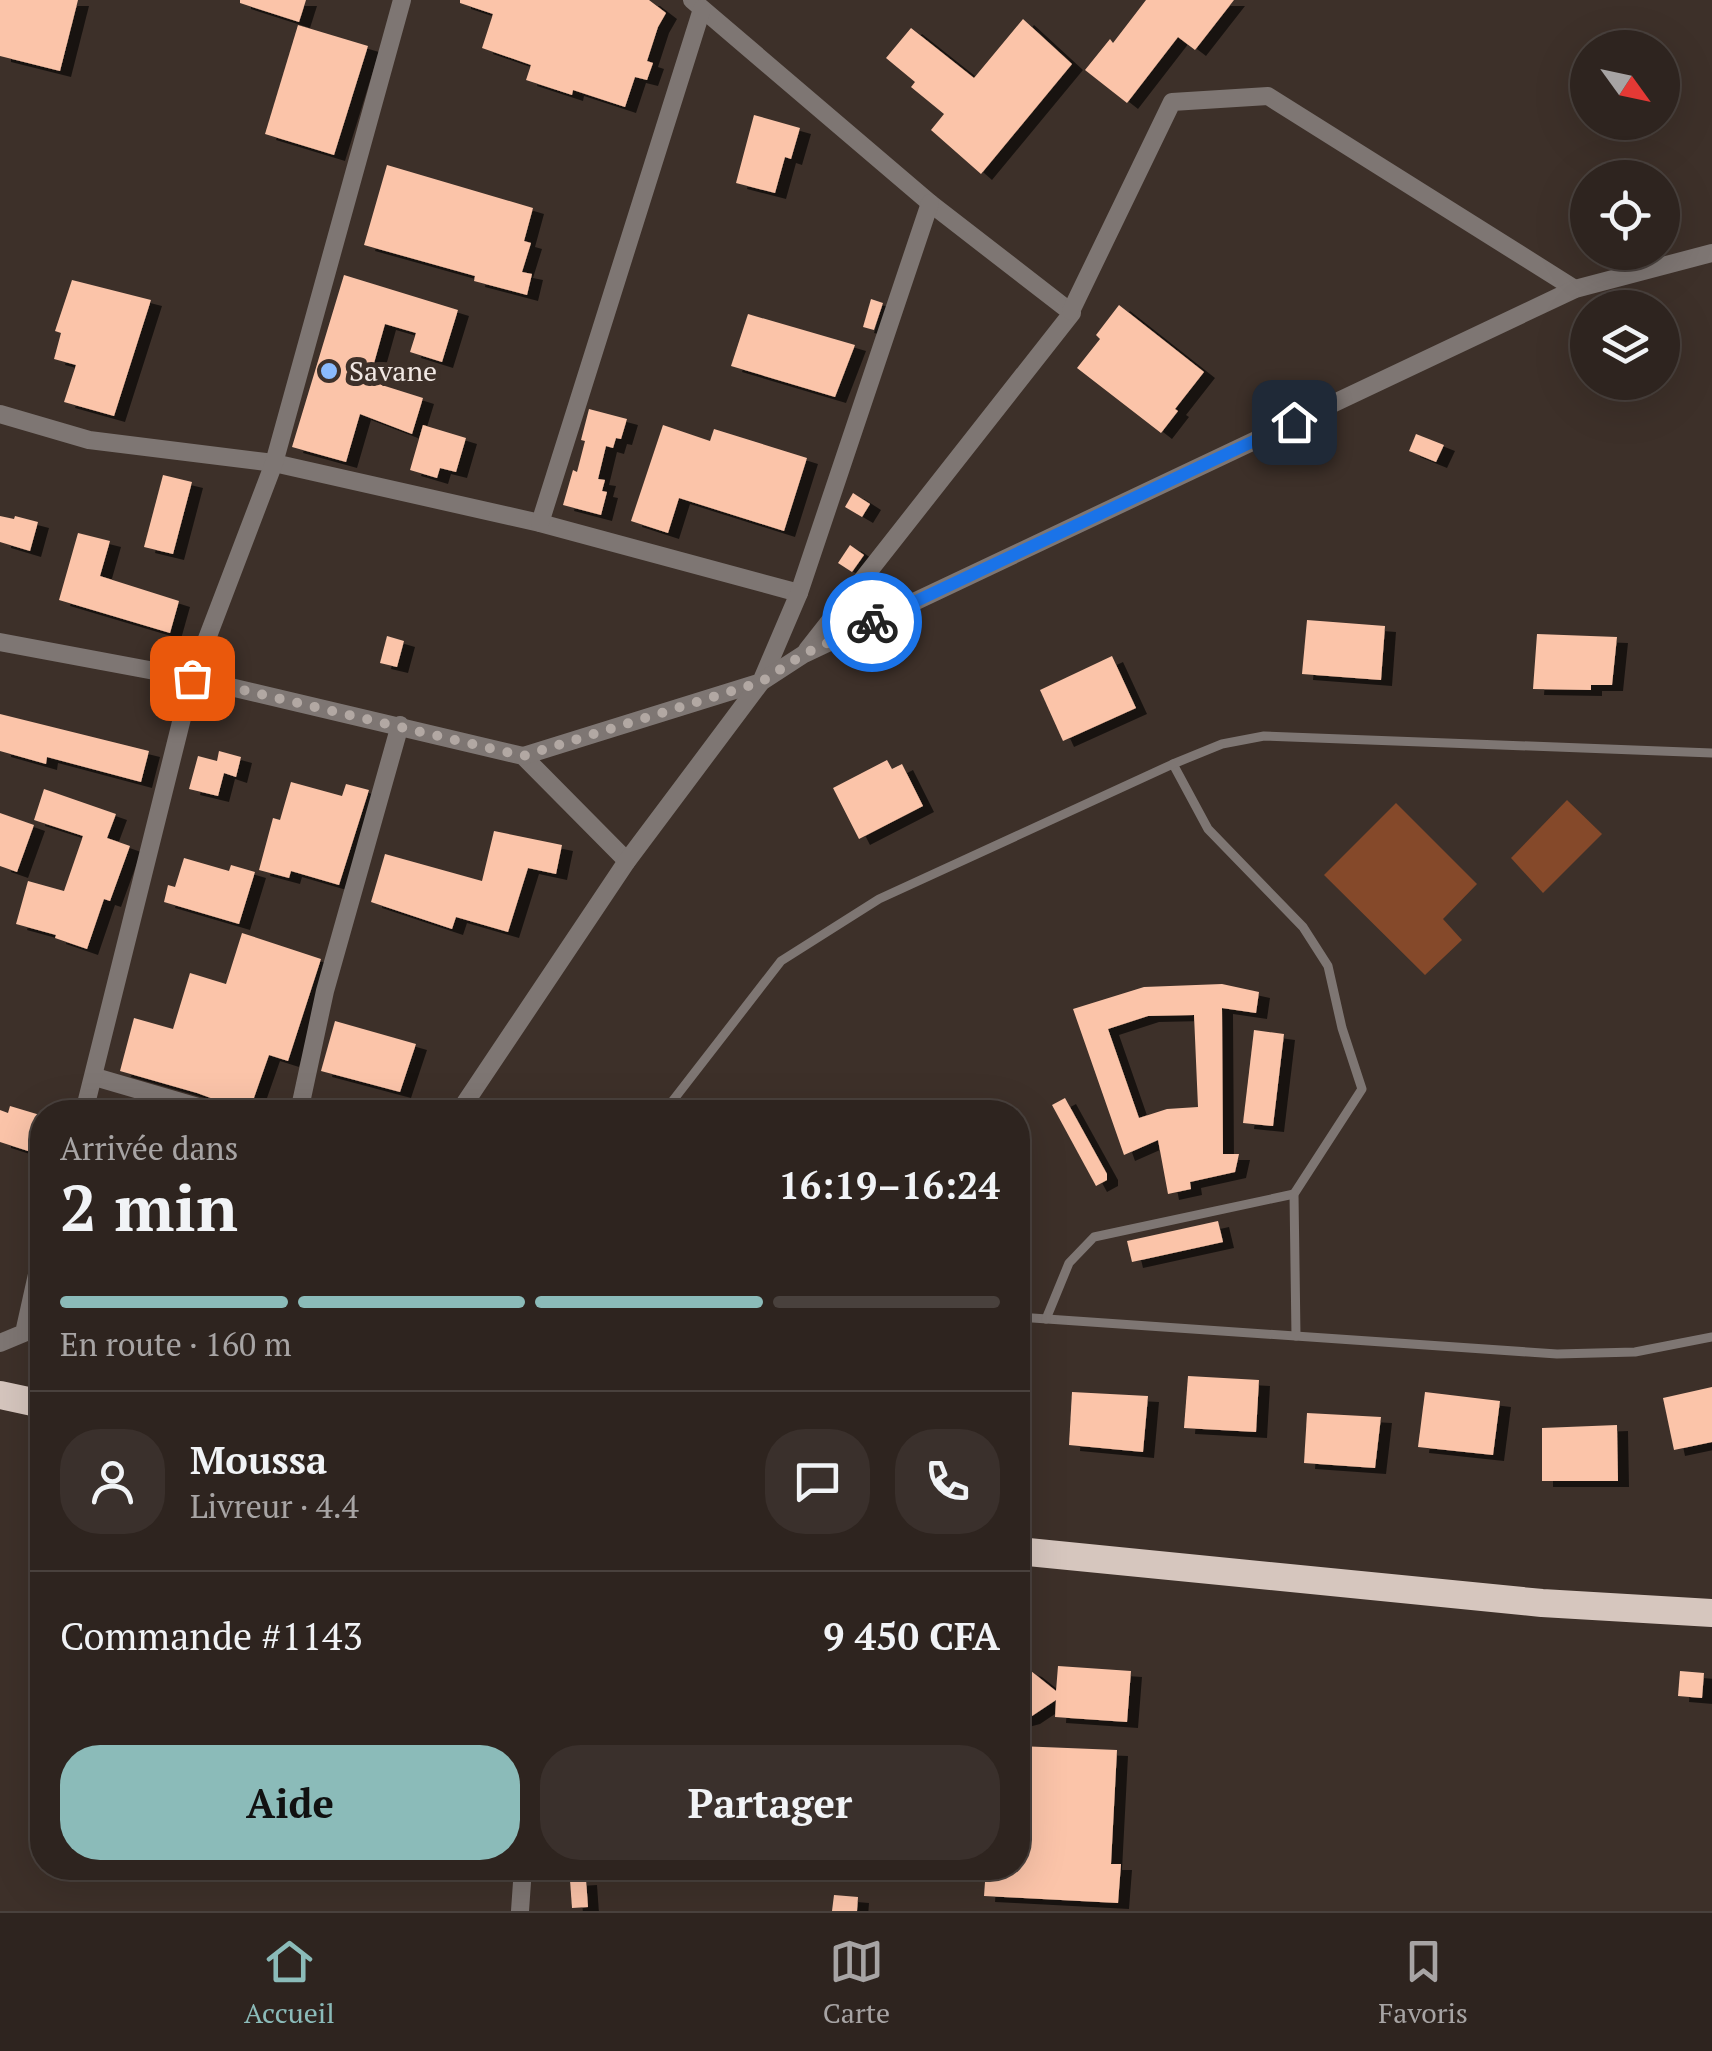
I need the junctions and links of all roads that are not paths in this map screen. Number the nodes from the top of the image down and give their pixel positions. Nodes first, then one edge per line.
1 (402, 0) edge
2 (697, 4) edge
3 (930, 203) junction
4 (1712, 253) edge
5 (1575, 289) junction
6 (1071, 311) junction
7 (0, 414) edge
8 (274, 463) junction
9 (540, 523) junction
10 (799, 594) junction
11 (0, 642) edge
12 (804, 654) junction
13 (192, 678) junction
14 (761, 682) junction
15 (400, 725) junction
16 (1712, 753) edge
17 (523, 756) junction
18 (1173, 764) junction
19 (627, 861) junction
20 (94, 1077) junction
21 (87, 1100) edge
22 (173, 1100) edge
23 (302, 1100) edge
24 (467, 1100) edge
25 (673, 1100) edge
26 (1294, 1194) junction
27 (30, 1306) edge
28 (1030, 1318) edge
29 (1046, 1319) junction
30 (30, 1329) edge
31 (24, 1333) junction
32 (1296, 1336) junction
33 (1712, 1337) edge
34 (0, 1343) edge
35 (0, 1394) edge
36 (30, 1401) edge
37 (1030, 1551) edge
38 (1712, 1614) edge
39 (522, 1880) edge
40 (520, 1911) edge

1 - 8 street
2 - 3 street
2 - 9 street
3 - 6 street
3 - 10 street
4 - 5 street
5 - 6 street
5 - 12 street
6 - 12 street
7 - 8 street
8 - 9 street
8 - 13 street
9 - 10 street
10 - 14 street
11 - 13 street
12 - 14 street
13 - 15 street
13 - 20 street
14 - 17 street
14 - 19 street
15 - 17 street
15 - 23 street
16 - 18 lane
17 - 19 street
18 - 25 lane
18 - 26 lane
19 - 24 street
20 - 21 street
20 - 22 street
26 - 29 lane
26 - 32 lane
27 - 31 street
28 - 29 lane
29 - 32 lane
30 - 31 lane
31 - 34 street
32 - 33 lane
35 - 36 highway
37 - 38 highway
39 - 40 street

